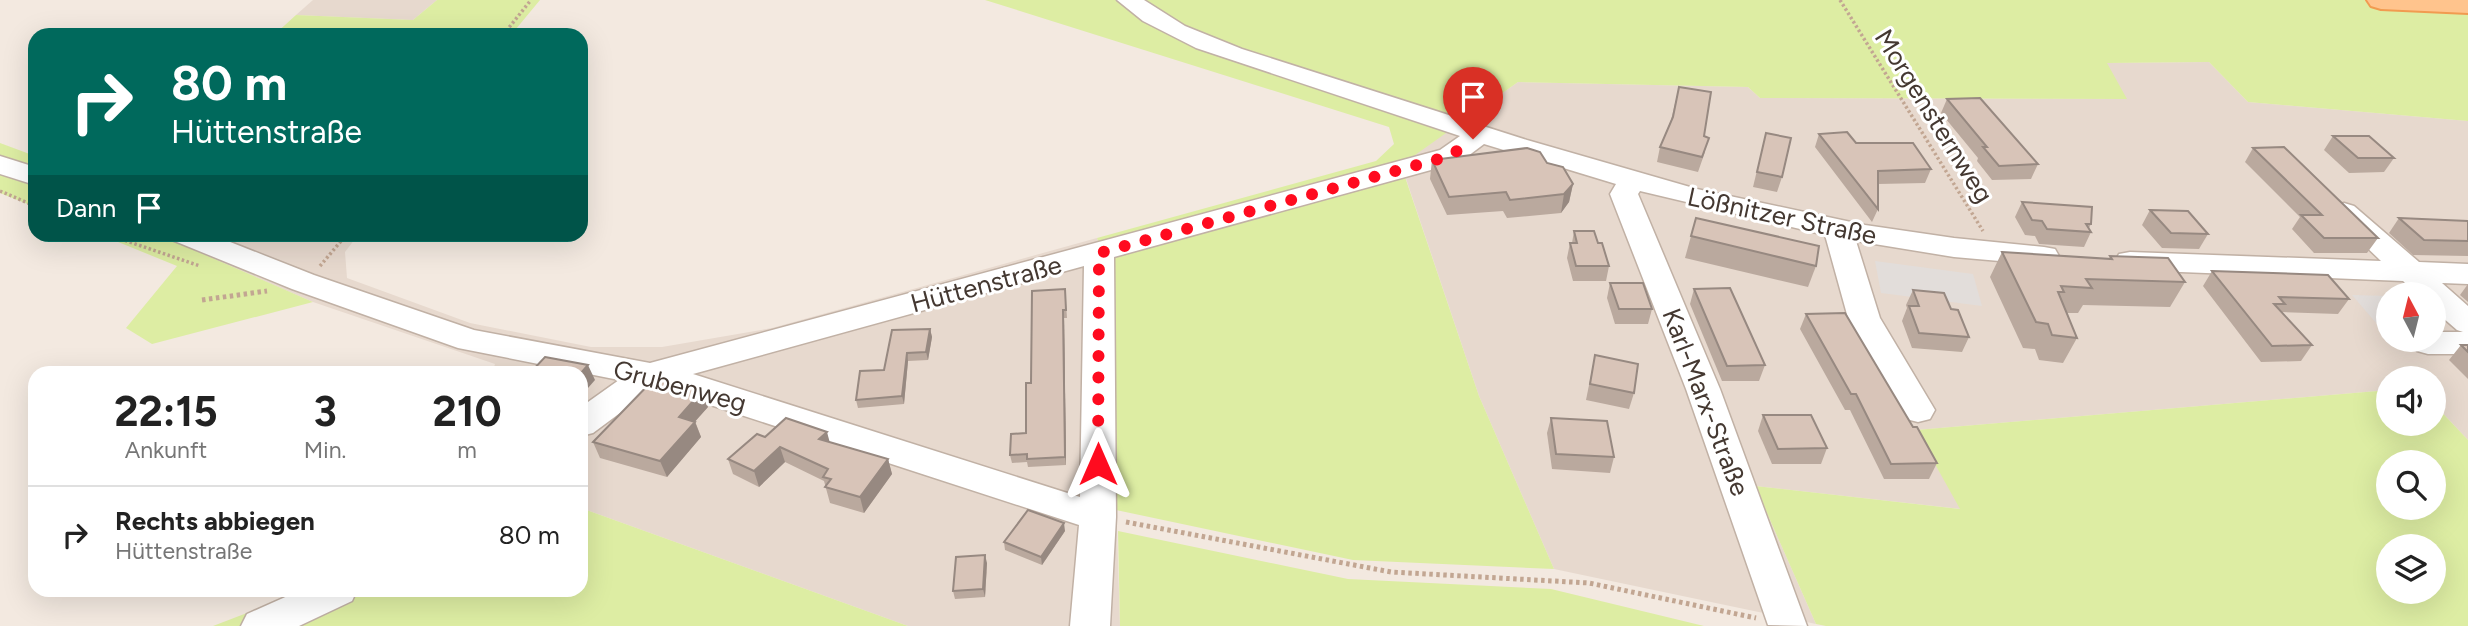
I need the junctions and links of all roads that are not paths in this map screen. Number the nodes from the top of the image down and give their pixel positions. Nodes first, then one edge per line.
1 (1129, 0) edge
2 (2381, 0) edge
3 (2468, 4) edge
4 (1479, 135) junction
5 (0, 164) edge
6 (28, 174) edge
7 (1631, 182) junction
8 (2321, 192) edge
9 (1839, 230) junction
10 (202, 242) edge
11 (1099, 253) junction
12 (2414, 272) junction
13 (2468, 274) edge
14 (2468, 323) edge
15 (2446, 343) edge
16 (2468, 343) edge
17 (650, 374) junction
18 (1918, 410) dead end
19 (588, 419) edge
20 (1098, 517) junction
21 (323, 597) edge
22 (1788, 625) edge
23 (261, 626) edge
24 (1090, 626) edge

1 - 4 street, Lößnitzer Straße
2 - 3 main road
4 - 7 street, Lößnitzer Straße
4 - 11 street, Hüttenstraße
5 - 6 street
7 - 9 street, Lößnitzer Straße
7 - 22 street, Karl-Marx-Straße
8 - 12 street
9 - 12 street, Lößnitzer Straße
9 - 18 street
10 - 17 street, Grubenweg
11 - 17 street, Hüttenstraße
11 - 20 street
12 - 13 street, Lößnitzer Straße
12 - 14 street
15 - 16 street
17 - 19 street, Hüttenstraße
17 - 20 street, Grubenweg
20 - 24 street
21 - 23 street

